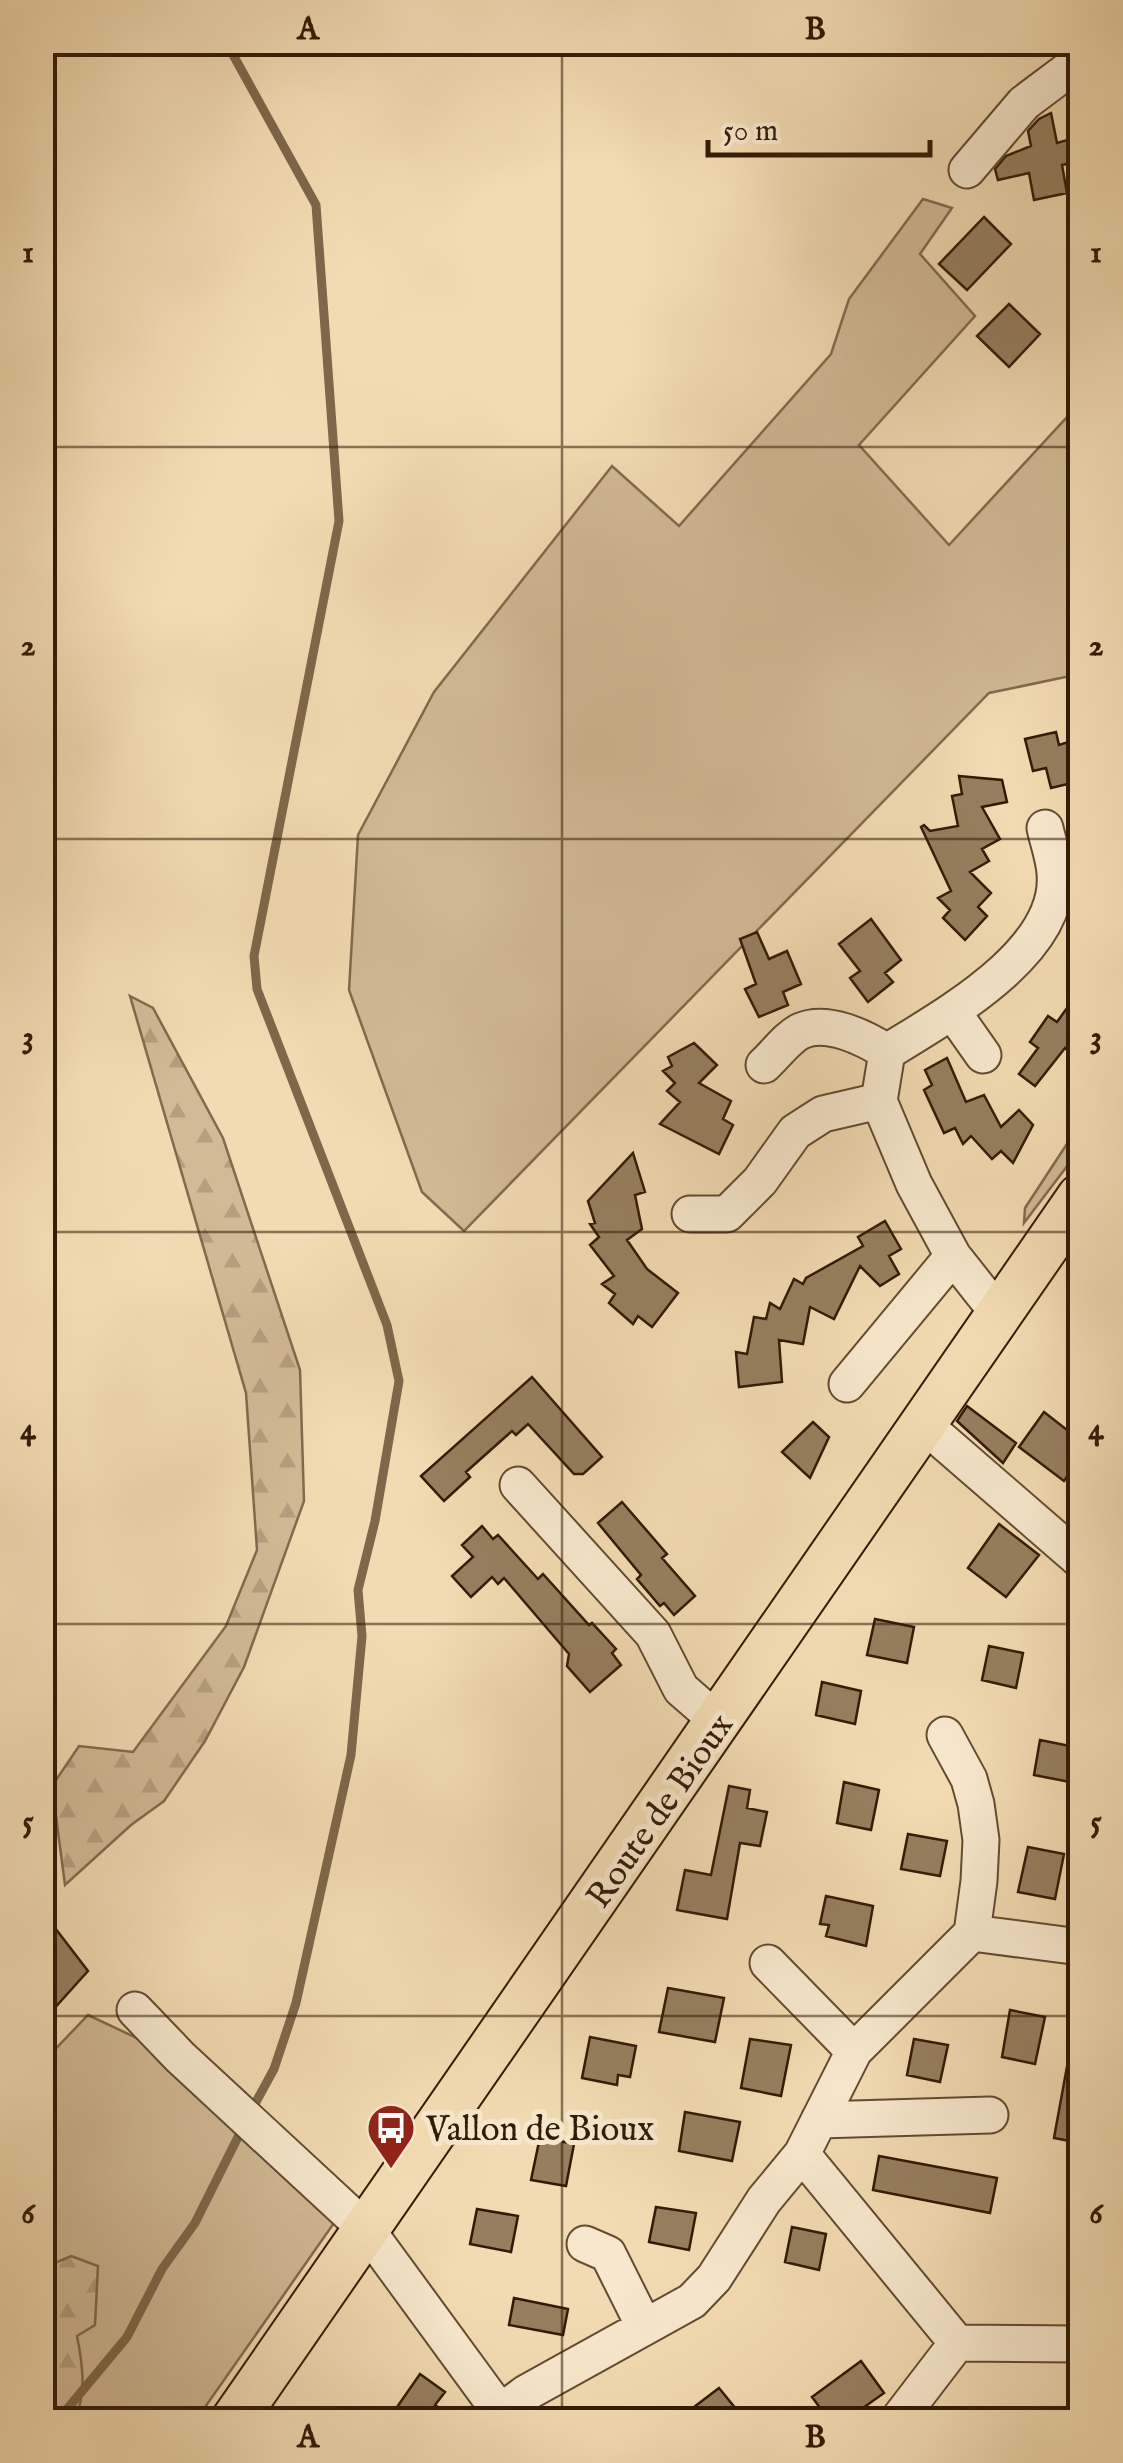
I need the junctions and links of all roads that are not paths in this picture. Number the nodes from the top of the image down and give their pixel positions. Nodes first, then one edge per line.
1 (1080, 61) edge
2 (967, 170) dead end
3 (1045, 828) dead end
4 (952, 1012) junction
5 (887, 1052) junction
6 (982, 1054) dead end
7 (764, 1065) dead end
8 (879, 1101) junction
9 (1080, 1197) edge
10 (690, 1214) dead end
11 (953, 1256) junction
12 (998, 1313) junction
13 (847, 1384) dead end
14 (922, 1423) junction
15 (518, 1485) dead end
16 (1080, 1560) edge
17 (719, 1722) junction
18 (945, 1734) dead end
19 (972, 1933) junction
20 (1080, 1947) edge
21 (768, 1963) dead end
22 (135, 2010) dead end
23 (854, 2051) junction
24 (990, 2116) dead end
25 (820, 2120) junction
26 (802, 2154) junction
27 (367, 2230) junction
28 (586, 2244) dead end
29 (644, 2326) junction
30 (957, 2343) junction
31 (1080, 2344) edge
32 (498, 2418) edge
33 (234, 2420) edge
34 (898, 2420) edge

1 - 2 street
3 - 4 street
4 - 5 street
4 - 6 street
5 - 7 street
5 - 8 street
8 - 10 street
8 - 11 street
9 - 12 main road, Route de Bioux
11 - 12 street
11 - 13 street
12 - 14 main road, Route de Bioux
14 - 16 street
14 - 17 main road, Route de Bioux
15 - 17 street
17 - 27 main road, Route de Bioux
18 - 19 street
19 - 20 street
19 - 23 street
21 - 23 street
22 - 27 street
23 - 25 street
24 - 25 street
25 - 26 street
26 - 29 street
26 - 30 street
27 - 32 street
27 - 33 main road, Route de Bioux
28 - 29 street
29 - 32 street
30 - 31 street
30 - 34 street

